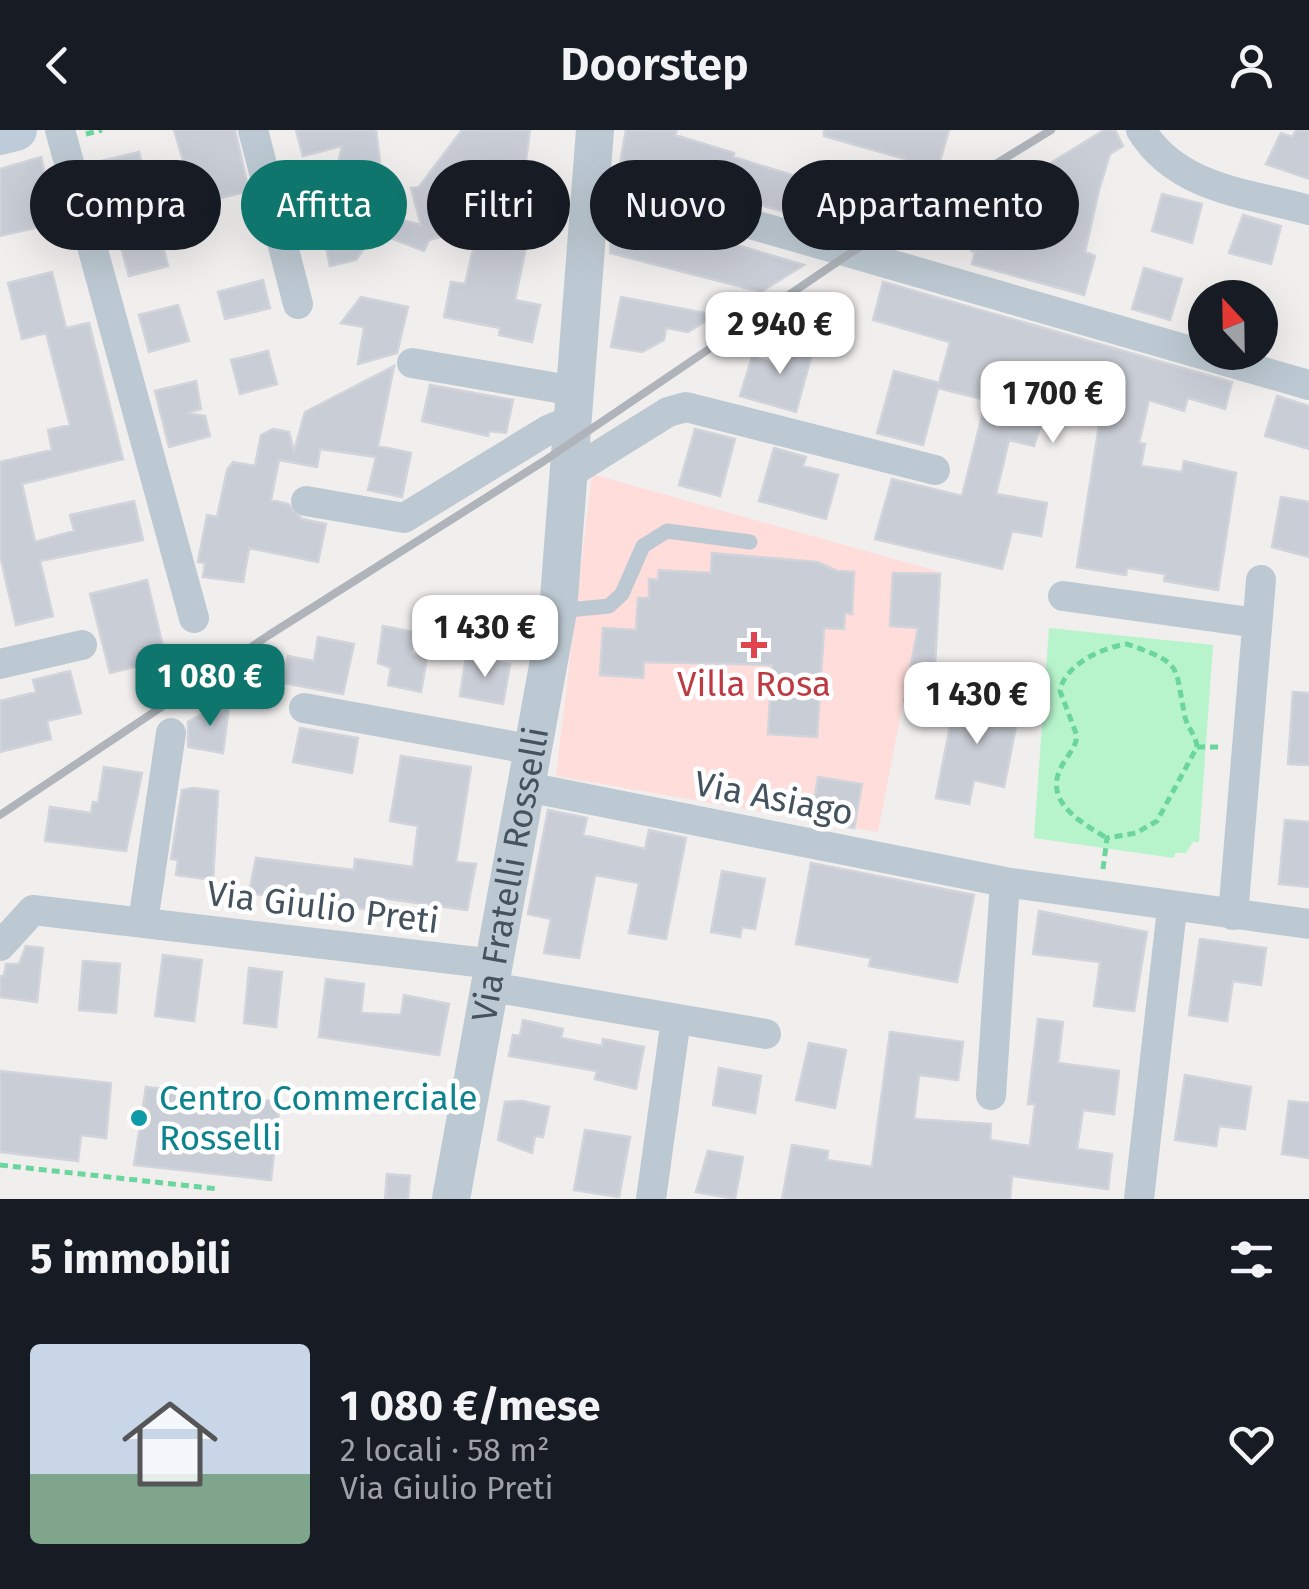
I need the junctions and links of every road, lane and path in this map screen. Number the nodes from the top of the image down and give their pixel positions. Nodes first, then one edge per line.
1 (16, 130) edge
2 (60, 130) edge
3 (253, 130) edge
4 (595, 130) edge
5 (1141, 130) edge
6 (0, 134) edge
7 (592, 160) edge
8 (590, 190) edge
9 (1309, 210) edge
10 (762, 228) edge
11 (298, 304) dead end
12 (412, 362) dead end
13 (1309, 386) edge
14 (572, 406) junction
15 (935, 470) dead end
16 (567, 475) junction
17 (306, 502) dead end
18 (750, 542) dead end
19 (1261, 580) dead end
20 (1064, 596) dead end
21 (558, 612) junction
22 (194, 618) dead end
23 (1257, 624) junction
24 (82, 645) dead end
25 (0, 664) edge
26 (304, 708) dead end
27 (170, 734) dead end
28 (531, 768) junction
29 (1107, 838) junction
30 (1006, 882) junction
31 (1100, 897) junction
32 (1172, 908) junction
33 (1233, 915) junction
34 (143, 922) junction
35 (1309, 924) edge
36 (0, 946) edge
37 (492, 976) junction
38 (676, 1019) junction
39 (766, 1034) dead end
40 (992, 1095) dead end
41 (0, 1165) edge
42 (218, 1189) dead end
43 (451, 1199) edge
44 (651, 1199) edge
45 (1140, 1199) edge

1 - 6 main road
2 - 22 street
3 - 11 street
4 - 7 street, Via Fratelli Rosselli
5 - 9 street
8 - 14 street, Via Fratelli Rosselli
10 - 13 street
12 - 14 street
14 - 16 street, Via Fratelli Rosselli
14 - 17 street
15 - 16 street
16 - 21 street, Via Fratelli Rosselli
18 - 21 lane
19 - 23 street
20 - 23 street
21 - 28 street, Via Fratelli Rosselli
23 - 33 street
24 - 25 street
26 - 28 street, Via Asiago
27 - 34 street
28 - 30 street, Via Asiago
28 - 37 street, Via Fratelli Rosselli
29 - 29 path
29 - 31 path
30 - 31 street, Via Asiago
30 - 40 street
31 - 32 street, Via Asiago
32 - 33 street, Via Asiago
32 - 45 street
33 - 35 street, Via Asiago
34 - 36 street, Via Giulio Preti
34 - 37 street, Via Giulio Preti
37 - 38 street, Via Giulio Preti
37 - 43 street, Via Fratelli Rosselli
38 - 39 street, Via Giulio Preti
38 - 44 street
41 - 42 path

